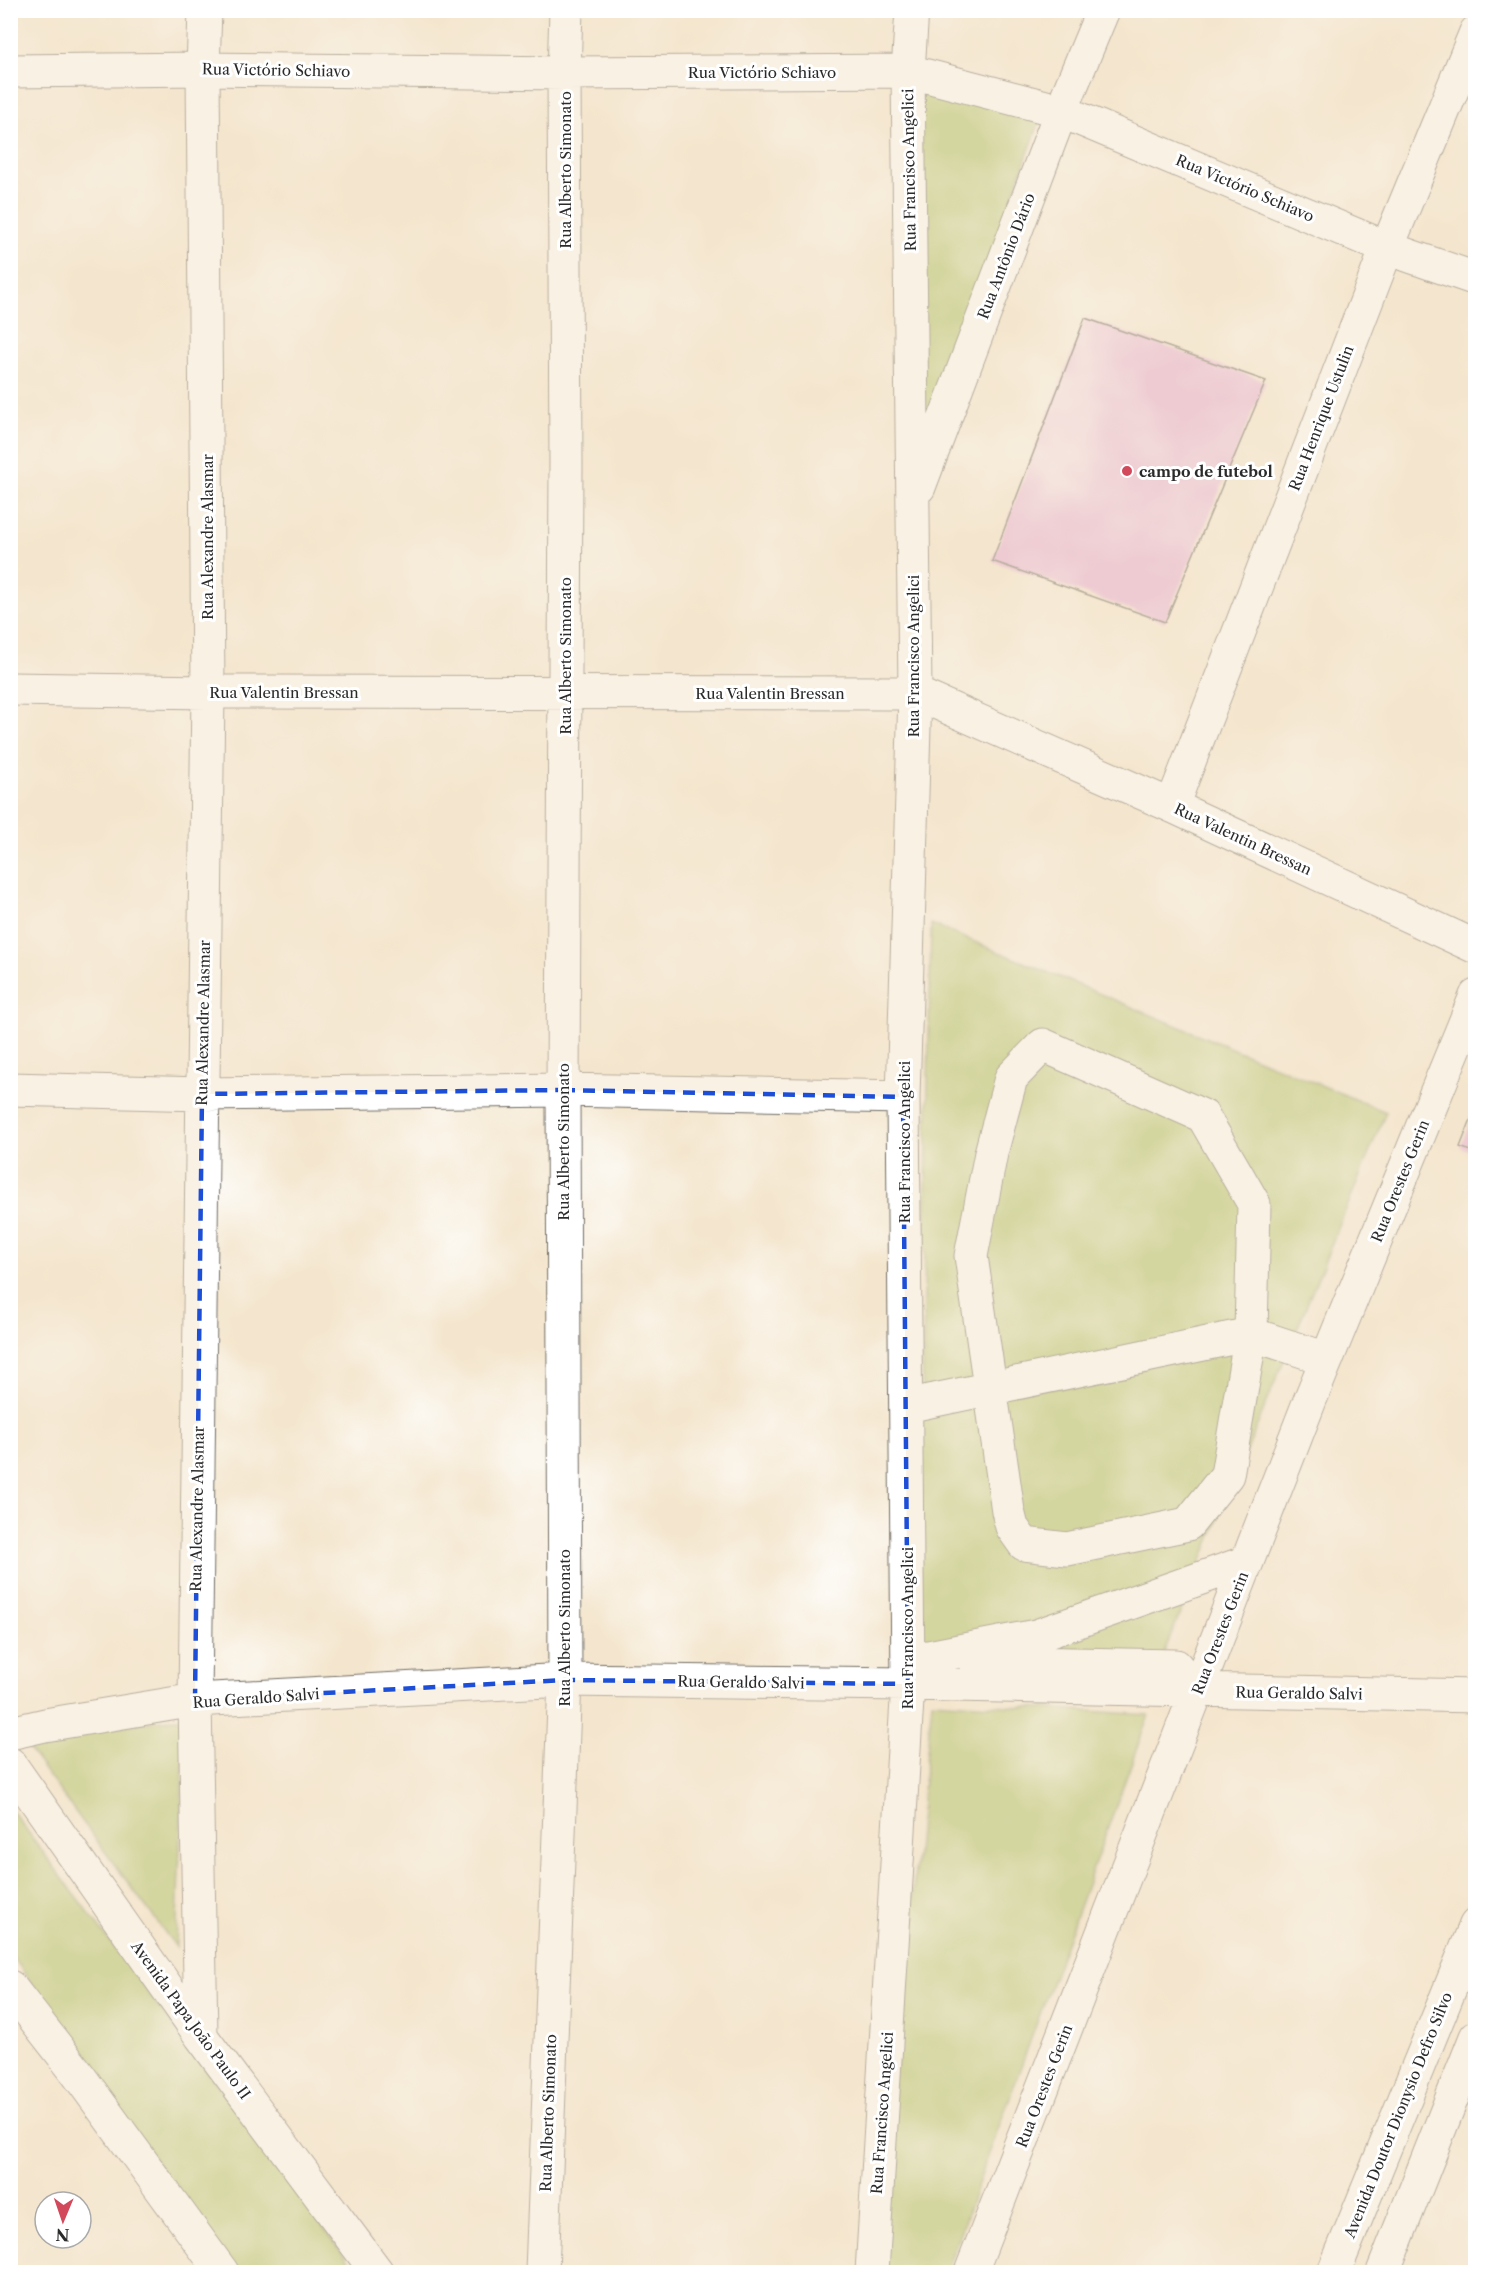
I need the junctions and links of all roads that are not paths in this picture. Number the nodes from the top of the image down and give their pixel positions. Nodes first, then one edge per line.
1 (205, 10) edge
2 (566, 10) edge
3 (912, 10) edge
4 (1103, 10) edge
5 (1476, 32) edge
6 (203, 69) junction
7 (10, 71) edge
8 (908, 71) junction
9 (564, 73) junction
10 (1061, 111) junction
11 (1387, 248) junction
12 (1476, 279) edge
13 (912, 503) junction
14 (10, 689) edge
15 (208, 692) junction
16 (564, 692) junction
17 (915, 693) junction
18 (1172, 806) junction
19 (1476, 947) edge
20 (1476, 996) edge
21 (10, 1089) edge
22 (563, 1090) junction
23 (202, 1094) junction
24 (903, 1097) junction
25 (1251, 1334) junction
26 (1327, 1359) junction
27 (990, 1388) junction
28 (906, 1406) junction
29 (1247, 1562) junction
30 (1209, 1660) junction
31 (1176, 1666) junction
32 (908, 1672) junction
33 (565, 1680) junction
34 (1197, 1692) junction
35 (1476, 1696) edge
36 (195, 1700) junction
37 (10, 1733) edge
38 (10, 1764) edge
39 (1476, 1925) edge
40 (10, 1987) edge
41 (201, 2036) junction
42 (1476, 2037) edge
43 (222, 2272) edge
44 (377, 2272) edge
45 (542, 2272) edge
46 (872, 2272) edge
47 (971, 2272) edge
48 (1334, 2272) edge
49 (1383, 2272) edge

1 - 6 street, Rua Alexandre Alasmar
2 - 9 street, Rua Alberto Simonato
3 - 8 street, Rua Francisco Angelici
4 - 10 street, Rua Antônio Dário
5 - 11 street, Rua Henrique Ustulin
6 - 7 street, Rua Victório Schiavo
6 - 9 street, Rua Victório Schiavo
6 - 15 street, Rua Alexandre Alasmar
8 - 9 street, Rua Victório Schiavo
8 - 10 street, Rua Victório Schiavo
8 - 13 street, Rua Francisco Angelici
9 - 16 street, Rua Alberto Simonato
10 - 11 street, Rua Victório Schiavo
10 - 13 street, Rua Antônio Dário
11 - 12 street, Rua Victório Schiavo
11 - 18 street, Rua Henrique Ustulin
13 - 17 street, Rua Francisco Angelici
14 - 15 street, Rua Valentin Bressan
15 - 16 street, Rua Valentin Bressan
15 - 23 street, Rua Alexandre Alasmar
16 - 17 street, Rua Valentin Bressan
16 - 22 street, Rua Alberto Simonato
17 - 18 street, Rua Valentin Bressan
17 - 24 street, Rua Francisco Angelici
18 - 19 street, Rua Valentin Bressan
20 - 26 street, Rua Orestes Gerin
21 - 23 street
22 - 23 street
22 - 24 street
22 - 33 street, Rua Alberto Simonato
23 - 36 street, Rua Alexandre Alasmar
24 - 28 street, Rua Francisco Angelici
25 - 26 street
25 - 27 street
25 - 27 street
25 - 27 street
26 - 29 street, Rua Orestes Gerin
27 - 28 street
28 - 32 street, Rua Francisco Angelici
29 - 30 street, Rua Orestes Gerin
29 - 32 street
30 - 31 street
30 - 34 street, Rua Orestes Gerin
31 - 32 street
31 - 34 street
32 - 33 street, Rua Geraldo Salvi
32 - 34 street, Rua Geraldo Salvi
32 - 46 street, Rua Francisco Angelici
33 - 36 street, Rua Geraldo Salvi
33 - 45 street, Rua Alberto Simonato
34 - 35 street, Rua Geraldo Salvi
34 - 47 street, Rua Orestes Gerin
36 - 37 street, Rua Geraldo Salvi
36 - 41 street, Rua Alexandre Alasmar
38 - 41 street, Avenida Papa João Paulo II
39 - 48 street, Avenida Doutor Dionysio Defro Silvo
40 - 43 street
41 - 44 street, Avenida Papa João Paulo II
42 - 49 street

